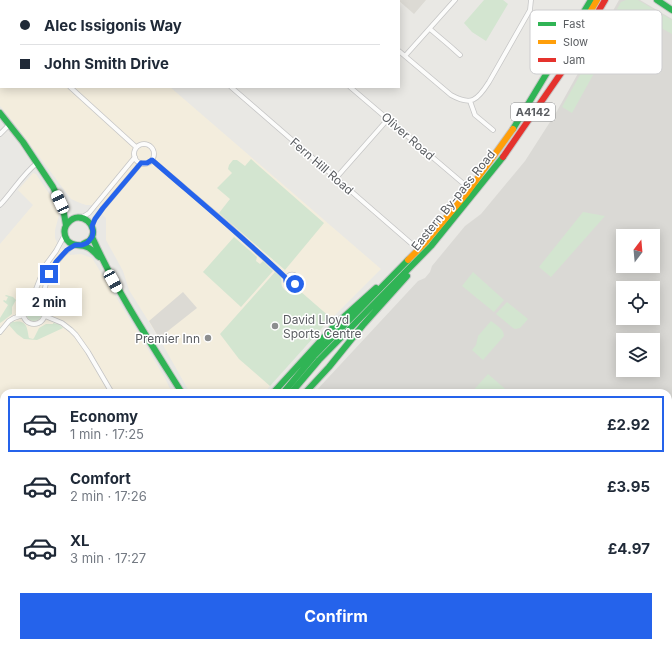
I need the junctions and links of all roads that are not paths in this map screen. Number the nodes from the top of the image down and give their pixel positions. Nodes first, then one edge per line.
1 (455, 0) edge
2 (531, 0) edge
3 (591, 0) edge
4 (597, 0) edge
5 (605, 0) edge
6 (657, 0) edge
7 (585, 10) edge
8 (591, 10) edge
9 (599, 10) edge
10 (672, 10) edge
11 (430, 29) junction
12 (400, 52) edge
13 (460, 55) dead end
14 (406, 56) junction
15 (547, 74) edge
16 (560, 74) edge
17 (71, 88) edge
18 (232, 88) edge
19 (351, 88) edge
20 (470, 101) junction
21 (0, 113) edge
22 (388, 119) junction
23 (9, 125) junction
24 (493, 130) dead end
25 (0, 134) edge
26 (136, 147) junction
27 (135, 157) junction
28 (152, 160) junction
29 (37, 163) junction
30 (141, 163) junction
31 (336, 178) junction
32 (465, 185) dead end
33 (0, 205) edge
34 (62, 208) junction
35 (73, 218) junction
36 (82, 218) junction
37 (66, 225) junction
38 (92, 226) junction
39 (65, 236) junction
40 (92, 237) junction
41 (75, 245) junction
42 (82, 245) junction
43 (413, 245) dead end
44 (431, 246) junction
45 (102, 261) junction
46 (286, 278) dead end
47 (387, 282) junction
48 (31, 302) junction
49 (44, 307) junction
50 (23, 315) junction
51 (45, 316) junction
52 (0, 332) edge
53 (110, 389) edge
54 (180, 389) edge
55 (277, 389) edge
56 (286, 389) edge
57 (294, 389) edge
58 (309, 389) edge

1 - 11 street
2 - 20 street
3 - 7 main road, Eastern By-pass Road / A4142
4 - 8 main road
5 - 9 main road, Eastern By-pass Road / A4142
6 - 10 main road
11 - 13 street
11 - 14 street
12 - 14 street
14 - 20 street
15 - 47 main road, Eastern By-pass Road / A4142
16 - 44 main road, Eastern By-pass Road / A4142
17 - 26 street
18 - 31 street, Fern Hill Road
19 - 22 street, Oliver Road
20 - 24 street
21 - 23 main road
22 - 31 street
22 - 32 street, Oliver Road
23 - 25 street
23 - 29 main road
26 - 27 street
26 - 28 street
27 - 30 street
27 - 36 street
28 - 30 street
28 - 46 street
29 - 33 street
29 - 34 main road
30 - 38 street
31 - 43 street, Fern Hill Road
34 - 35 main road
34 - 37 main road
35 - 36 main road
35 - 37 main road
36 - 38 main road
37 - 39 main road
38 - 40 main road
39 - 41 main road
39 - 48 street
40 - 42 main road
40 - 45 main road
41 - 42 main road
41 - 49 street
42 - 45 main road
44 - 57 main road, Eastern By-pass Road / A4142
44 - 58 main road
45 - 54 main road
47 - 55 main road
47 - 56 main road, Eastern By-pass Road / A4142
48 - 49 street
48 - 50 street
49 - 51 street
50 - 51 street
50 - 52 street
51 - 53 street

